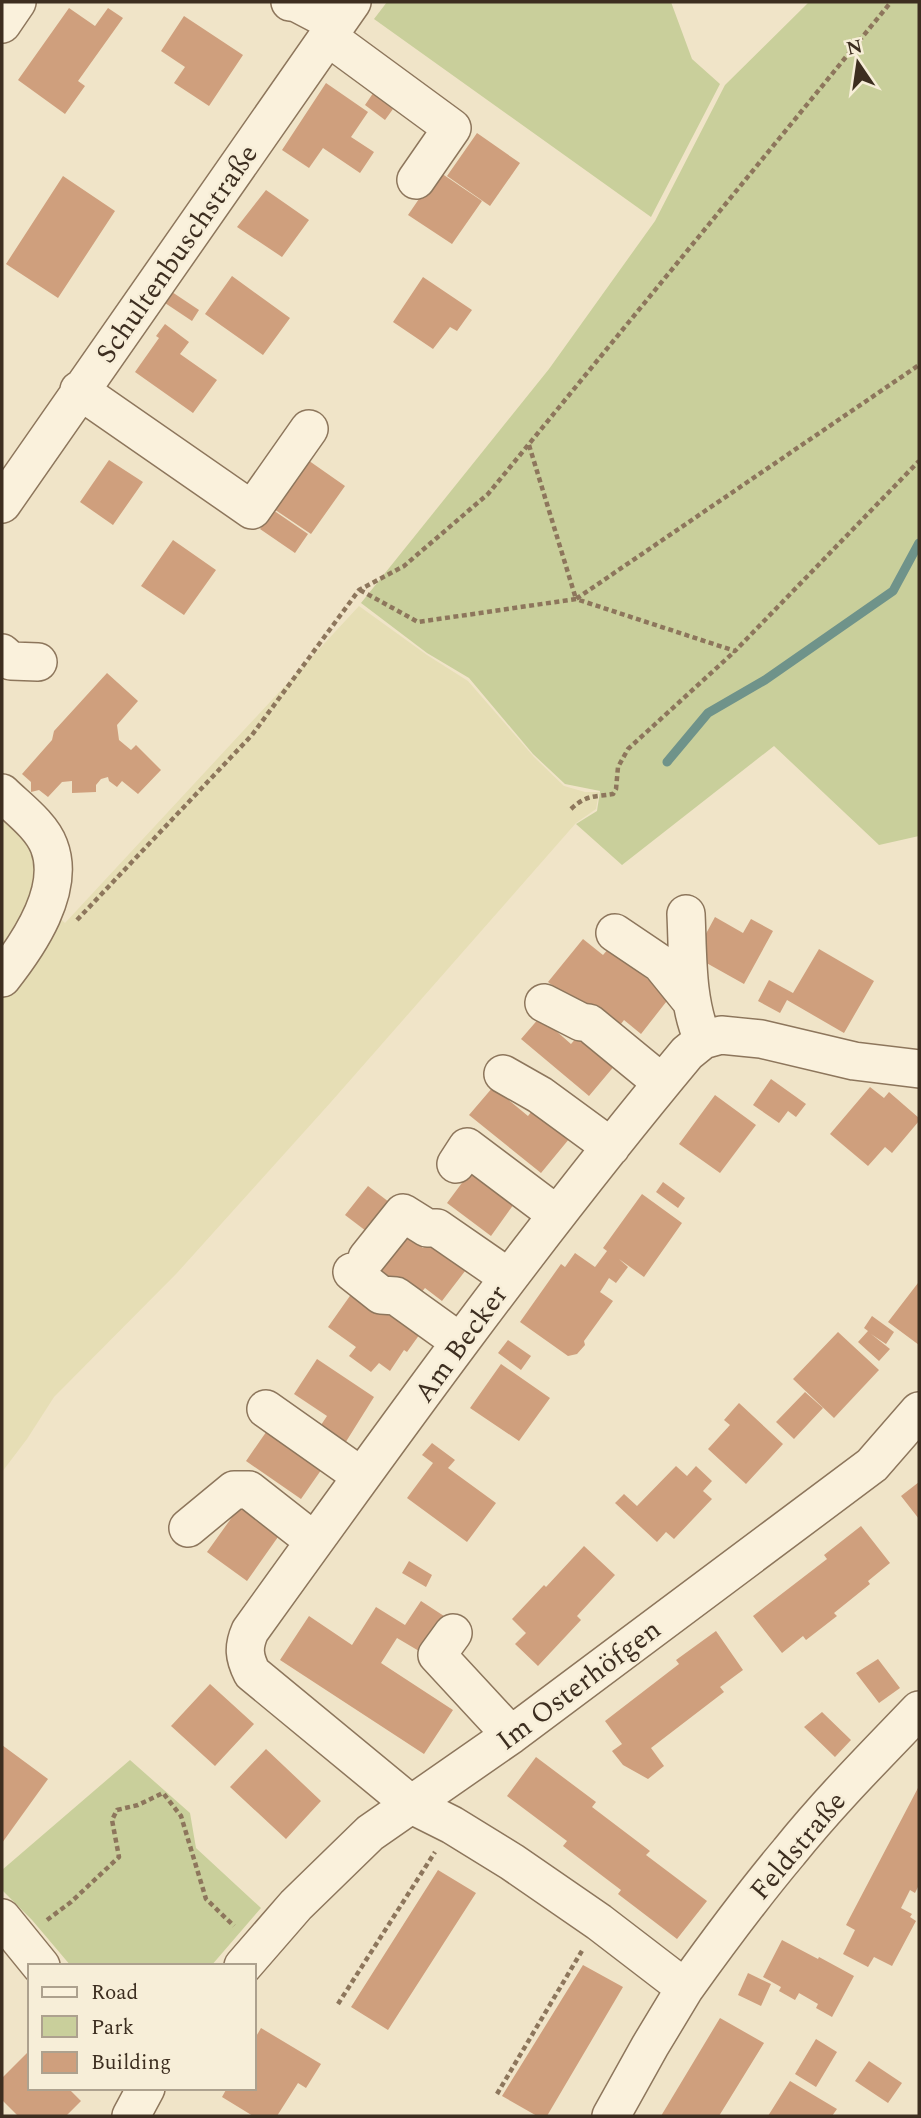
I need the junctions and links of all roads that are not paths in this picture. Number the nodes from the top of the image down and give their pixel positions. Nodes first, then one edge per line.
1 (18, 2) edge
2 (290, 2) edge
3 (339, 21) edge
4 (2, 24) edge
5 (416, 180) dead end
6 (79, 390) junction
7 (309, 429) dead end
8 (2, 504) edge
9 (2, 653) edge
10 (38, 662) dead end
11 (2, 793) edge
12 (686, 914) dead end
13 (615, 933) dead end
14 (2, 978) edge
15 (691, 1000) junction
16 (544, 1003) dead end
17 (703, 1040) junction
18 (919, 1069) edge
19 (503, 1074) dead end
20 (662, 1083) junction
21 (611, 1147) junction
22 (456, 1164) dead end
23 (556, 1214) junction
24 (508, 1277) junction
25 (460, 1342) junction
26 (266, 1409) dead end
27 (919, 1411) edge
28 (361, 1476) junction
29 (188, 1528) dead end
30 (314, 1541) junction
31 (453, 1633) dead end
32 (919, 1710) edge
33 (511, 1735) junction
34 (412, 1805) junction
35 (250, 1957) edge
36 (685, 1988) junction
37 (145, 2090) edge
38 (131, 2116) edge
39 (611, 2116) edge

1 - 4 street
2 - 3 street
3 - 5 street
3 - 6 street, Schultenbuschstraße
6 - 7 street
6 - 8 street, Schultenbuschstraße
9 - 10 street
11 - 14 street
12 - 15 street
13 - 15 street
15 - 17 street
16 - 20 street
17 - 18 street
17 - 20 street, Am Becker
19 - 21 street
20 - 21 street, Am Becker
21 - 23 street, Am Becker
22 - 23 street
23 - 24 street, Am Becker
24 - 25 street, Am Becker
24 - 25 street
25 - 28 street, Am Becker
26 - 28 street
27 - 33 street, Im Osterhöfgen
28 - 30 street, Am Becker
29 - 30 street
30 - 34 street, Am Becker
31 - 33 street
32 - 36 street, Feldstraße
33 - 34 street, Im Osterhöfgen
34 - 35 street, Im Osterhöfgen
34 - 36 street
36 - 39 street, Feldstraße
37 - 38 street

